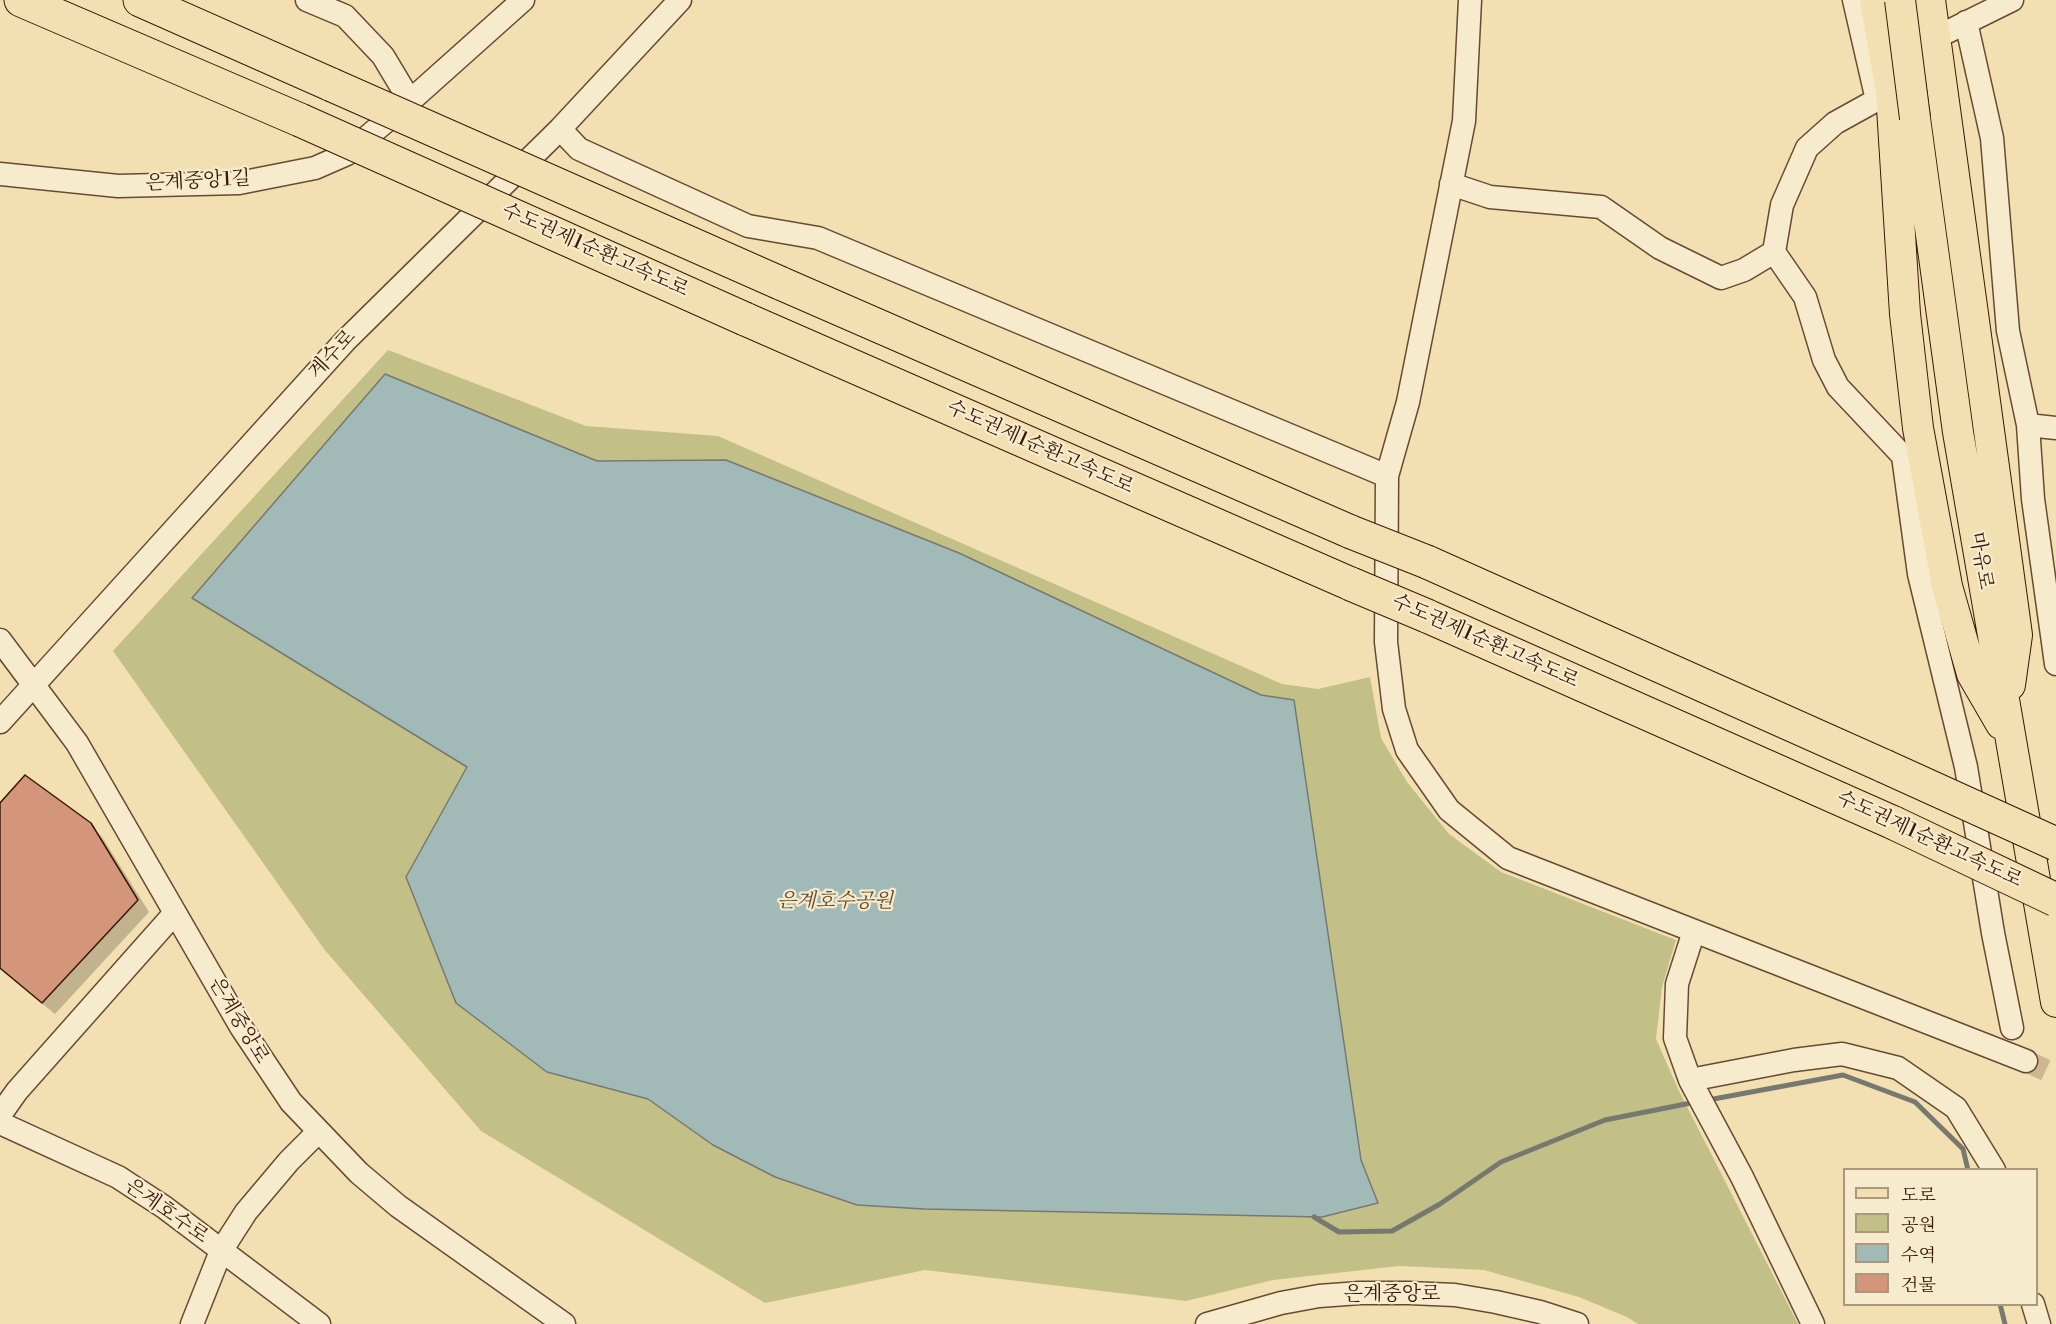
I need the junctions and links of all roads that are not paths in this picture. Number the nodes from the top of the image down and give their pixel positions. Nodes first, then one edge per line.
1 (21, 0) edge
2 (140, 0) edge
3 (307, 0) edge
4 (523, 0) edge
5 (680, 0) edge
6 (1470, 0) edge
7 (1854, 0) edge
8 (1875, 0) edge
9 (1900, 0) edge
10 (1930, 0) edge
11 (2012, 0) edge
12 (173, 10) edge
13 (1966, 22) junction
14 (1935, 38) junction
15 (1884, 96) junction
16 (410, 101) junction
17 (560, 129) junction
18 (0, 174) edge
19 (1451, 184) junction
20 (1774, 252) junction
21 (2028, 425) junction
22 (2056, 428) edge
23 (1387, 476) junction
24 (0, 640) edge
25 (2056, 664) edge
26 (32, 685) junction
27 (2006, 711) junction
28 (0, 722) edge
29 (2011, 741) junction
30 (2056, 844) edge
31 (2056, 900) edge
32 (174, 914) junction
33 (1694, 931) junction
34 (2056, 1002) edge
35 (2012, 1028) dead end
36 (2026, 1061) tunnel mouth
37 (1692, 1083) junction
38 (0, 1115) edge
39 (0, 1123) edge
40 (318, 1132) junction
41 (1993, 1168) edge
42 (221, 1251) junction
43 (2033, 1306) edge
44 (192, 1324) edge
45 (319, 1324) edge
46 (564, 1324) edge
47 (1207, 1324) edge
48 (1577, 1324) edge
49 (1813, 1324) edge
50 (2039, 1324) edge

1 - 31 highway, 수도권제1순환고속도로, bridge
2 - 12 highway
3 - 16 street
4 - 16 street, 은계중앙1길
5 - 17 street, 계수로
6 - 19 street
7 - 15 street
8 - 15 main road
9 - 27 main road, 마유로, bridge
10 - 14 main road
11 - 13 street
12 - 30 highway, bridge
13 - 14 street
13 - 21 street
14 - 15 street
14 - 27 main road
15 - 20 street
15 - 29 main road
16 - 18 street, 은계중앙1길
17 - 23 street
17 - 26 street, 계수로
19 - 20 street
19 - 23 street
20 - 35 street
21 - 22 street
21 - 25 street
23 - 33 street
24 - 26 street, 은계중앙로
26 - 28 street, 계수로
26 - 32 street, 은계중앙로
27 - 29 main road, 마유로
29 - 34 main road, 마유로
32 - 38 street
32 - 40 street, 은계중앙로
33 - 36 street
33 - 37 street
37 - 41 street
37 - 49 street
39 - 42 street, 은계호수로
40 - 42 street
40 - 46 street, 은계중앙로
42 - 44 street
42 - 45 street, 은계호수로
43 - 50 street
47 - 48 street, 은계중앙로

